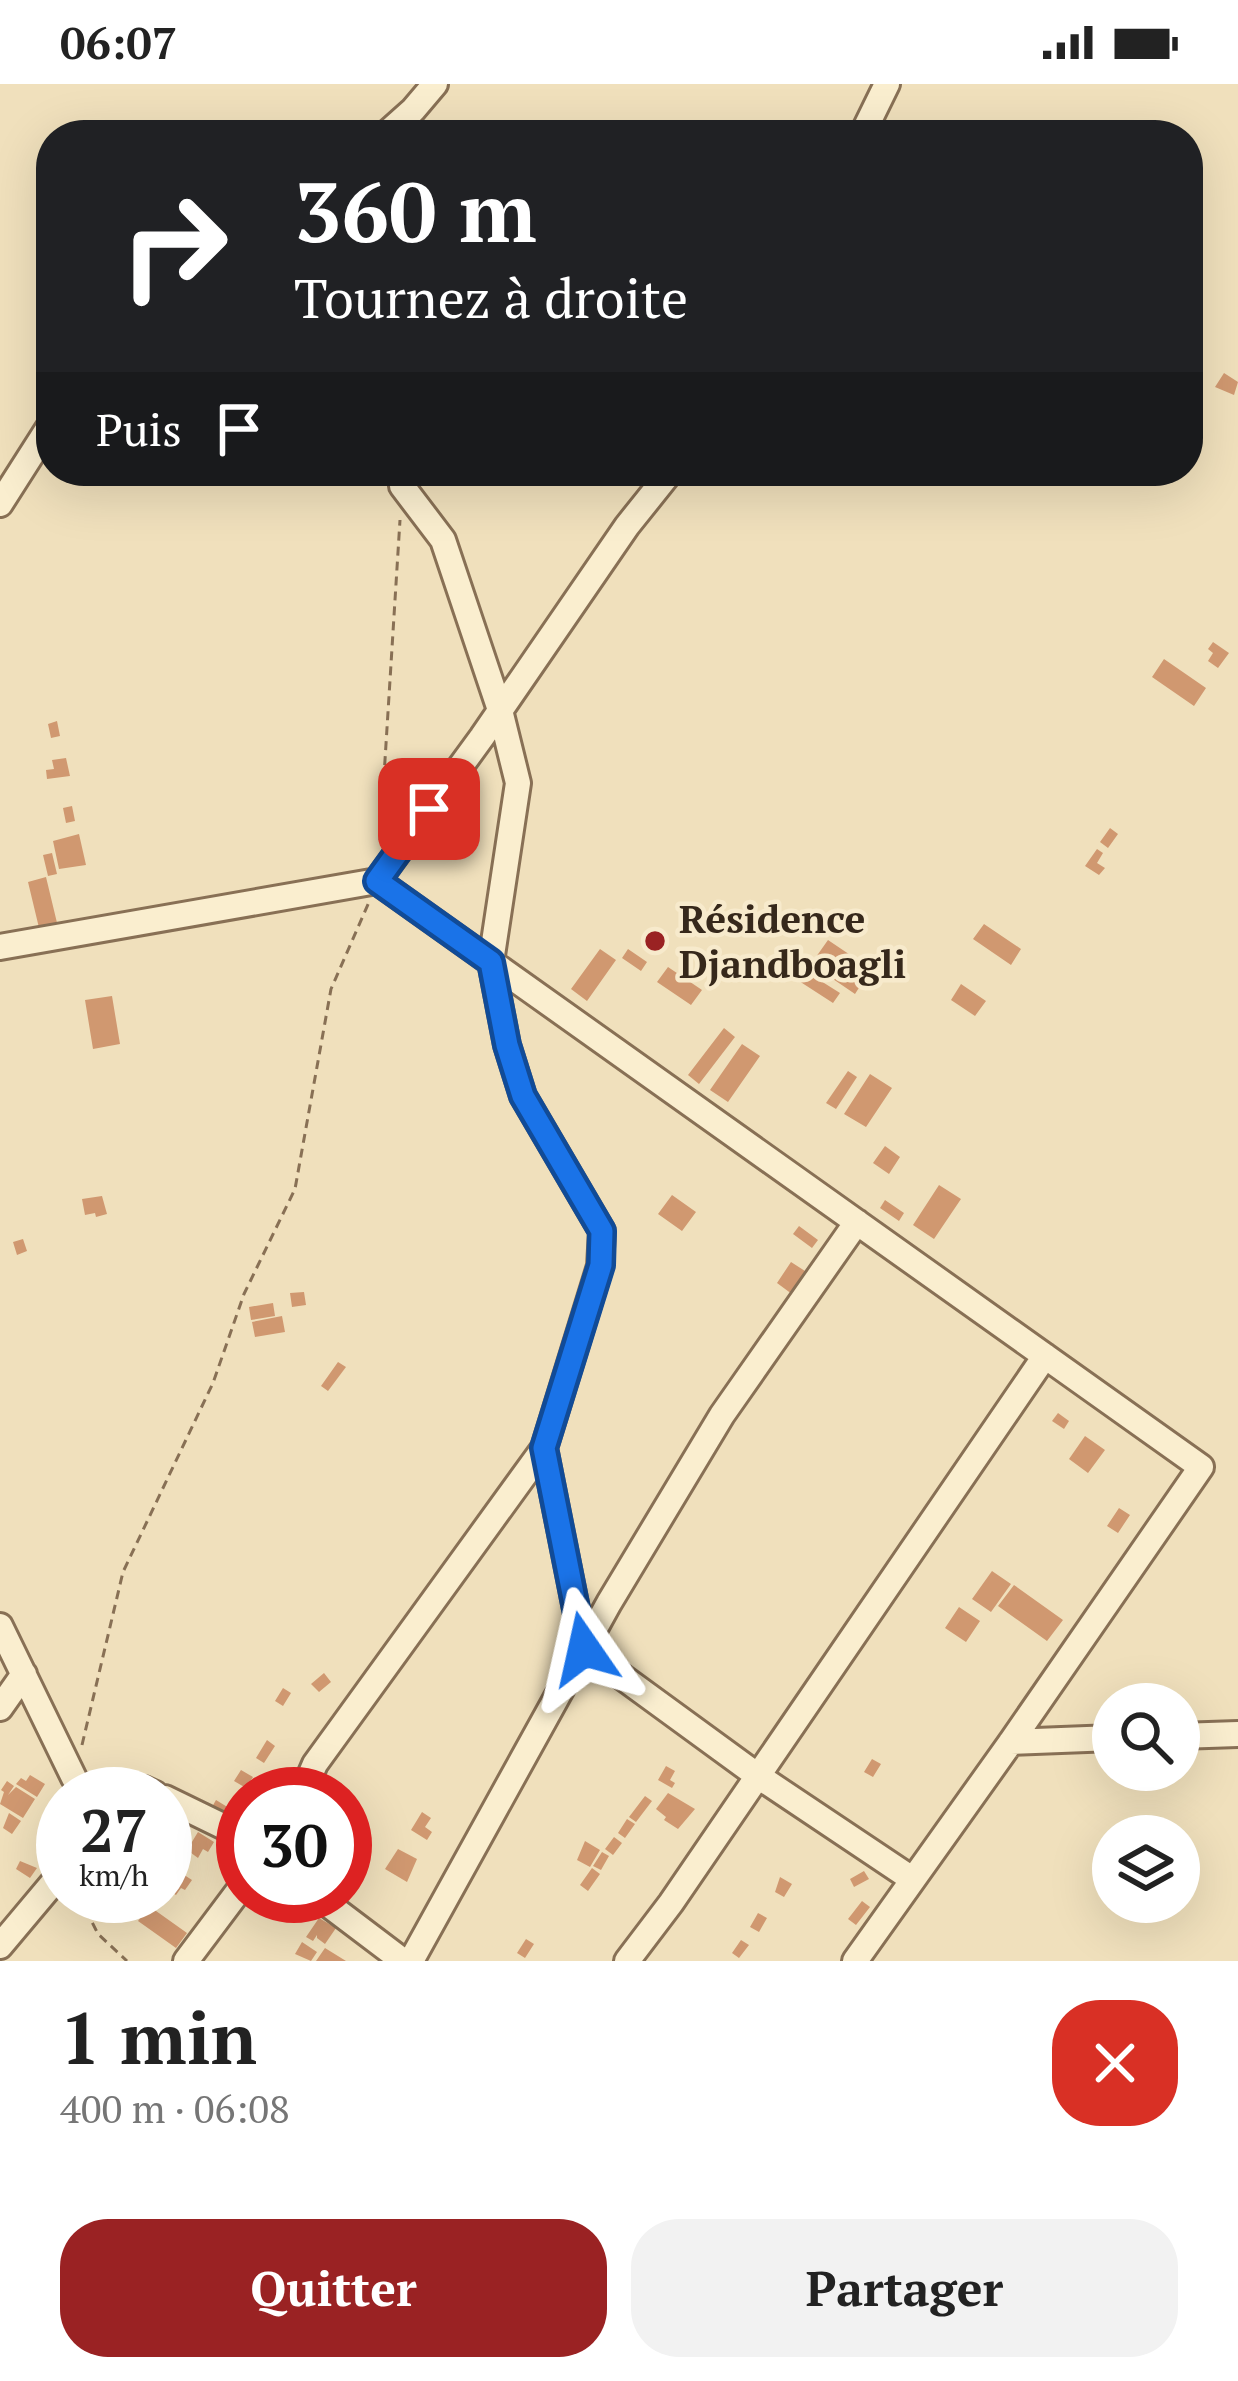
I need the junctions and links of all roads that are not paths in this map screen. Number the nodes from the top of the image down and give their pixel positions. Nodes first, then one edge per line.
1 (435, 84) edge
2 (886, 84) edge
3 (402, 120) edge
4 (869, 120) edge
5 (36, 448) edge
6 (403, 486) road end
7 (659, 486) edge
8 (0, 504) edge
9 (500, 710) junction
10 (377, 881) junction
11 (0, 947) edge
12 (491, 962) junction
13 (857, 1222) junction
14 (1045, 1356) junction
15 (544, 1448) junction
16 (0, 1626) edge
17 (584, 1649) junction
18 (24, 1673) junction
19 (0, 1708) edge
20 (1238, 1734) edge
21 (1200, 1735) edge
22 (1092, 1739) edge
23 (1011, 1742) junction
24 (69, 1767) edge
25 (314, 1767) edge
26 (758, 1776) junction
27 (912, 1879) junction
28 (36, 1903) edge
29 (216, 1921) edge
30 (354, 1923) edge
31 (0, 1946) edge
32 (186, 1961) edge
33 (407, 1961) edge
34 (627, 1961) edge
35 (855, 1961) edge

1 - 3 street
2 - 4 street
5 - 8 street
6 - 9 street
7 - 9 street
9 - 10 street
9 - 12 street
10 - 11 street
10 - 12 street
12 - 13 street
12 - 15 street
13 - 14 street
13 - 17 street
14 - 23 street
14 - 26 street
15 - 17 street
15 - 25 street
16 - 18 street
17 - 26 street
17 - 33 street
18 - 19 street
18 - 24 street
20 - 21 street
22 - 23 street
23 - 27 street
26 - 27 street
26 - 34 street
27 - 35 street
28 - 31 street
29 - 32 street
30 - 33 street

